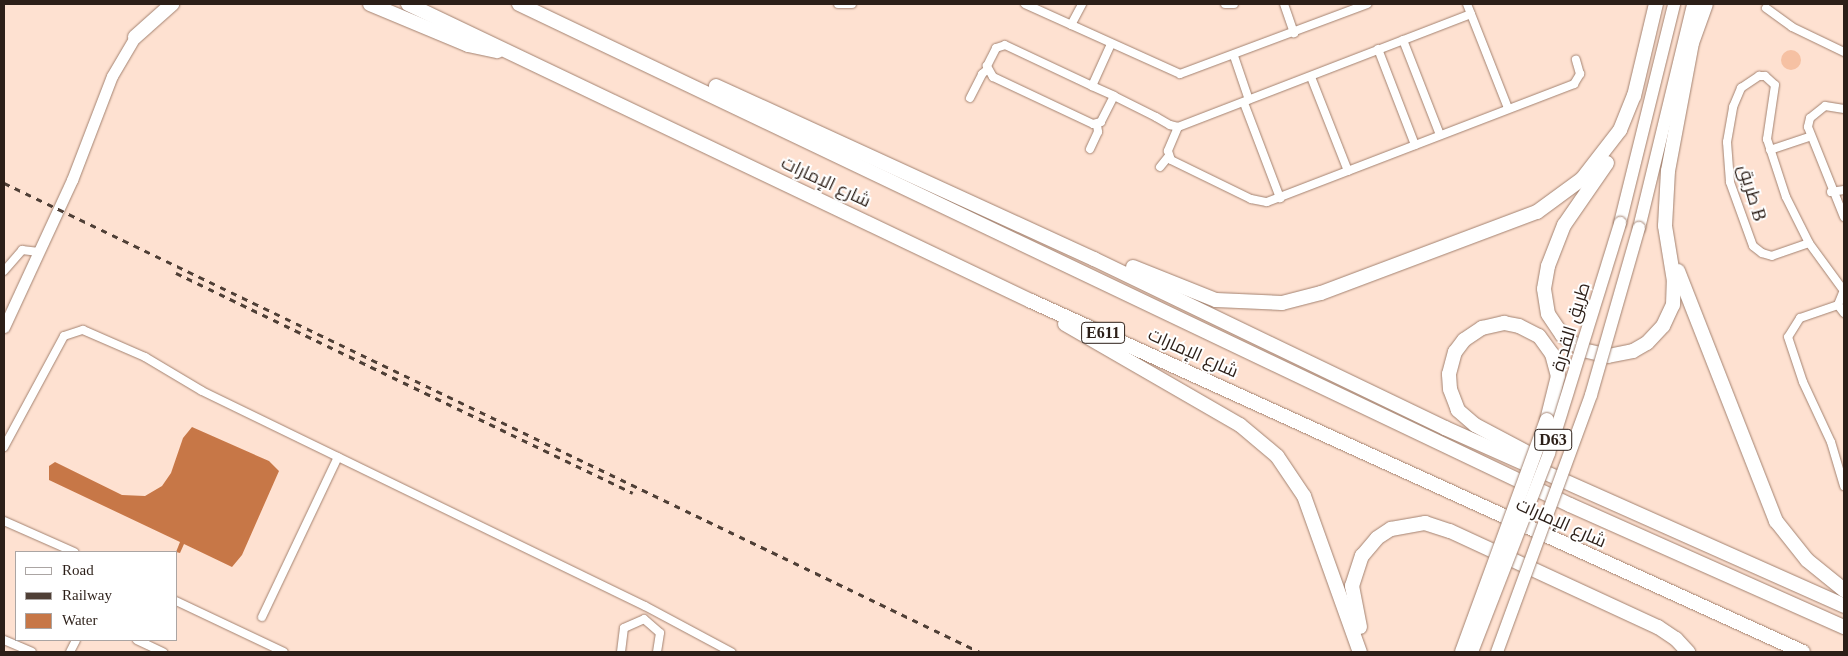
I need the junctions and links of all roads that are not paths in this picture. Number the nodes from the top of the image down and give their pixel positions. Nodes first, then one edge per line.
1 (172, 4) edge
2 (370, 4) edge
3 (408, 4) edge
4 (519, 4) edge
5 (525, 4) edge
6 (838, 4) edge
7 (852, 4) edge
8 (1025, 4) edge
9 (1082, 4) edge
10 (1226, 4) edge
11 (1234, 4) edge
12 (1284, 4) edge
13 (1368, 4) edge
14 (1467, 4) edge
15 (1658, 4) edge
16 (1674, 4) edge
17 (1693, 4) edge
18 (1706, 4) edge
19 (1766, 8) dead end
20 (1471, 14) junction
21 (1071, 25) junction
22 (1294, 33) junction
23 (134, 37) joint
24 (1403, 40) junction
25 (1111, 44) junction
26 (1378, 49) junction
27 (507, 51) junction
28 (1844, 52) edge
29 (1234, 56) junction
30 (1576, 60) dead end
31 (987, 70) junction
32 (1311, 77) junction
33 (1092, 86) junction
34 (1114, 96) junction
35 (970, 98) dead end
36 (1246, 102) junction
37 (1508, 108) junction
38 (1844, 109) edge
39 (1097, 124) junction
40 (1178, 127) junction
41 (816, 132) junction
42 (1440, 135) junction
43 (1809, 137) junction
44 (1414, 145) junction
45 (1090, 149) dead end
46 (1770, 150) junction
47 (1169, 156) junction
48 (1160, 167) dead end
49 (1348, 171) junction
50 (1844, 190) edge
51 (1831, 192) junction
52 (1280, 198) junction
53 (1844, 217) edge
54 (1809, 243) junction
55 (39, 252) junction
56 (4, 271) edge
57 (1844, 290) edge
58 (1031, 301) junction
59 (1838, 305) junction
60 (1844, 314) edge
61 (4, 327) edge
62 (4, 447) edge
63 (338, 457) junction
64 (1844, 486) edge
65 (4, 521) edge
66 (1702, 544) junction
67 (72, 551) edge
68 (1844, 590) edge
69 (178, 602) edge
70 (1844, 606) edge
71 (262, 617) dead end
72 (1844, 627) edge
73 (4, 640) edge
74 (139, 641) edge
75 (32, 652) edge
76 (163, 652) edge
77 (284, 652) edge
78 (621, 652) edge
79 (657, 652) edge
80 (731, 652) edge
81 (1360, 652) edge
82 (1367, 652) edge
83 (1462, 652) edge
84 (1472, 652) edge
85 (1497, 652) edge
86 (1688, 652) edge
87 (1803, 652) edge

1 - 23 highway
2 - 27 highway
3 - 27 highway, شارع الإمارات / E611
4 - 72 highway, شارع الإمارات / E611
5 - 41 highway
6 - 7 street
8 - 21 street
9 - 21 street
10 - 11 street
12 - 22 street
13 - 22 street
14 - 20 street
15 - 18 highway
15 - 41 highway
16 - 84 main road, طريق القدرة / D63, bridge
17 - 85 main road, D63, bridge
18 - 68 highway
19 - 28 street
20 - 24 street
20 - 37 street
21 - 25 street
22 - 29 street
23 - 55 street
24 - 26 street
24 - 42 street
25 - 29 street
25 - 33 street
26 - 32 street
26 - 44 street
27 - 58 highway, شارع الإمارات / E611
29 - 36 street
30 - 37 street
31 - 33 street
31 - 35 street
31 - 39 street
32 - 36 street
32 - 49 street
33 - 34 street
34 - 39 street
34 - 40 street
36 - 40 street
36 - 52 street
37 - 42 street
38 - 43 street
39 - 45 street
40 - 47 street
41 - 66 highway
42 - 44 street
43 - 46 street
43 - 51 street
44 - 49 street
46 - 54 street, طريق B
46 - 54 street, طريق B
47 - 48 street
47 - 52 street
49 - 52 street
50 - 51 street
51 - 53 street
54 - 57 street, طريق B
55 - 56 street
55 - 61 street
57 - 59 street
58 - 81 highway
58 - 87 highway, شارع الإمارات / E611
59 - 60 street
59 - 64 street
62 - 63 street
63 - 71 street
63 - 80 street
65 - 67 street
66 - 70 highway
66 - 83 highway, bridge
69 - 77 street
73 - 75 street
74 - 76 street
78 - 79 street
82 - 86 highway

